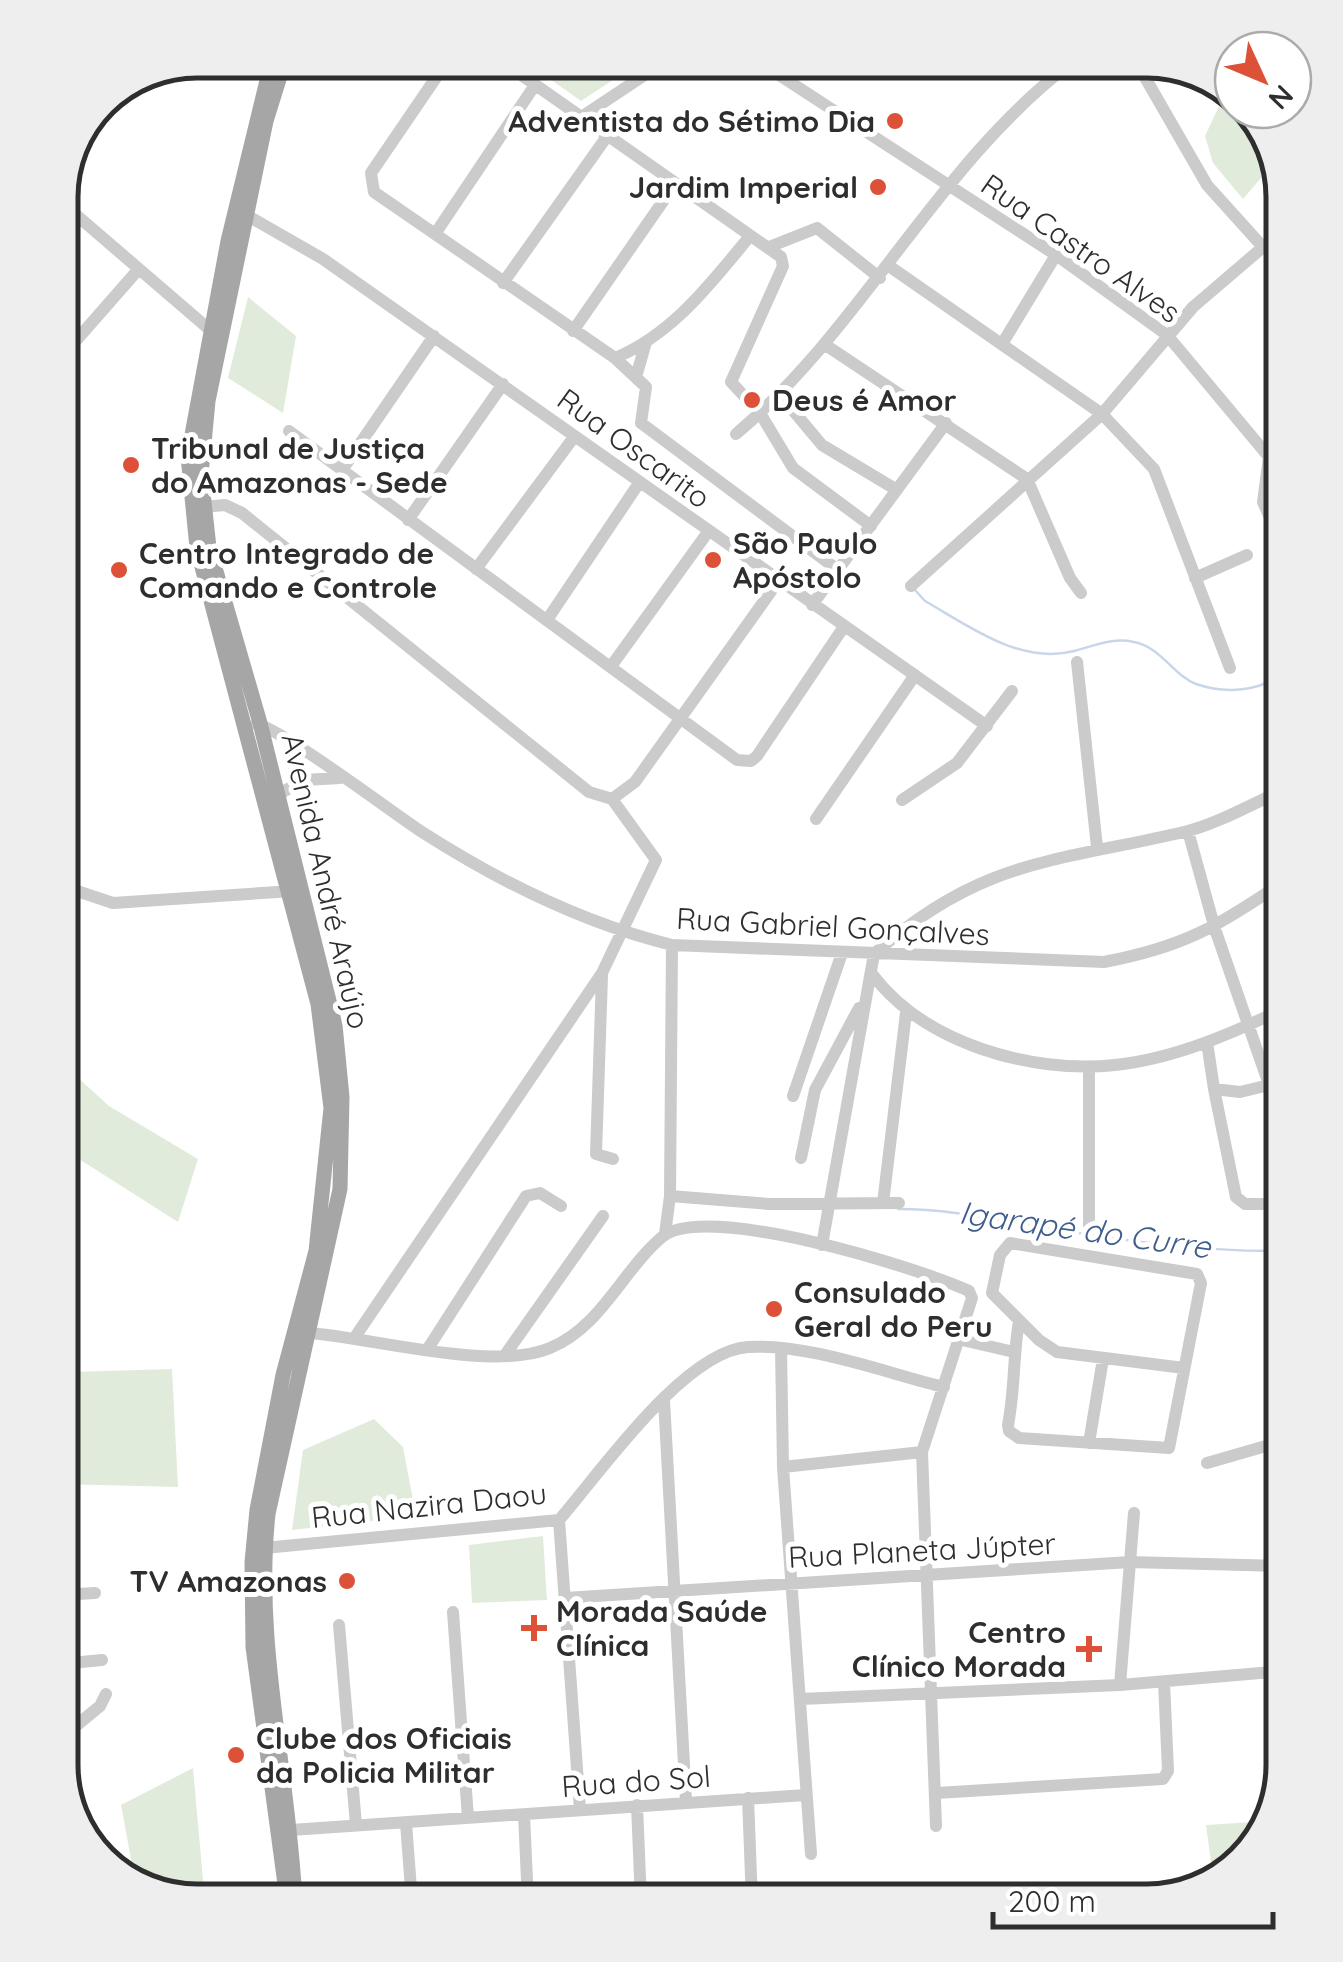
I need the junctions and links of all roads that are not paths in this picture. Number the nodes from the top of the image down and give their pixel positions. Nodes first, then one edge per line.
1 (268, 78) edge
2 (279, 78) edge
3 (435, 78) edge
4 (524, 78) edge
5 (640, 78) edge
6 (784, 78) edge
7 (1053, 78) edge
8 (1145, 78) edge
9 (534, 85) junction
10 (584, 116) junction
11 (608, 135) junction
12 (676, 184) junction
13 (949, 186) junction
14 (248, 216) junction
15 (79, 219) edge
16 (436, 234) junction
17 (750, 236) junction
18 (1266, 244) edge
19 (1262, 246) junction
20 (770, 248) junction
21 (1056, 255) junction
22 (889, 266) junction
23 (137, 271) junction
24 (880, 278) junction
25 (503, 283) junction
26 (210, 330) junction
27 (574, 331) junction
28 (1167, 335) junction
29 (434, 336) junction
30 (78, 339) edge
31 (646, 342) junction
32 (1002, 344) junction
33 (826, 346) junction
34 (615, 358) junction
35 (641, 382) junction
36 (503, 384) junction
37 (780, 395) junction
38 (760, 414) junction
39 (1102, 414) junction
40 (946, 423) junction
41 (289, 431) dead end
42 (736, 434) dead end
43 (574, 437) junction
44 (1266, 453) edge
45 (342, 470) junction
46 (1027, 479) junction
47 (1266, 480) edge
48 (638, 484) junction
49 (897, 490) junction
50 (202, 507) junction
51 (1266, 509) edge
52 (408, 520) junction
53 (871, 526) junction
54 (708, 532) junction
55 (1247, 555) dead end
56 (476, 568) junction
57 (838, 570) junction
58 (1194, 578) junction
59 (779, 580) junction
60 (911, 586) dead end
61 (1081, 593) dead end
62 (812, 604) junction
63 (548, 620) junction
64 (843, 628) junction
65 (1077, 662) dead end
66 (612, 666) junction
67 (1230, 668) dead end
68 (915, 675) junction
69 (1012, 691) dead end
70 (680, 717) junction
71 (252, 725) junction
72 (987, 726) junction
73 (290, 742) junction
74 (342, 778) junction
75 (297, 784) junction
76 (1266, 797) edge
77 (270, 799) junction
78 (612, 799) junction
79 (902, 800) dead end
80 (816, 820) dead end
81 (1188, 831) junction
82 (1097, 847) junction
83 (78, 889) edge
84 (294, 891) junction
85 (1266, 894) edge
86 (1216, 928) junction
87 (622, 932) junction
88 (672, 945) junction
89 (891, 947) junction
90 (842, 953) junction
91 (874, 954) junction
92 (602, 973) junction
93 (872, 974) junction
94 (862, 1003) junction
95 (906, 1013) junction
96 (1266, 1017) edge
97 (1251, 1024) junction
98 (1207, 1042) junction
99 (1089, 1066) junction
100 (1266, 1075) edge
101 (1266, 1086) edge
102 (1214, 1089) junction
103 (793, 1096) dead end
104 (801, 1158) dead end
105 (613, 1159) dead end
106 (670, 1196) junction
107 (829, 1203) junction
108 (883, 1203) junction
109 (899, 1203) dead end
110 (1266, 1204) edge
111 (561, 1206) dead end
112 (603, 1216) dead end
113 (1089, 1224) dead end
114 (664, 1234) junction
115 (822, 1245) junction
116 (1019, 1321) junction
117 (310, 1333) junction
118 (354, 1337) junction
119 (958, 1339) junction
120 (781, 1348) junction
121 (427, 1350) junction
122 (1014, 1352) junction
123 (505, 1355) junction
124 (1103, 1358) junction
125 (1184, 1368) junction
126 (944, 1387) junction
127 (664, 1400) junction
128 (1089, 1443) junction
129 (1266, 1445) edge
130 (922, 1452) junction
131 (1207, 1463) dead end
132 (782, 1467) junction
133 (1134, 1513) dead end
134 (559, 1520) junction
135 (264, 1548) junction
136 (1130, 1562) junction
137 (1266, 1566) edge
138 (924, 1575) junction
139 (790, 1582) junction
140 (677, 1591) junction
141 (95, 1593) dead end
142 (78, 1594) edge
143 (565, 1598) junction
144 (453, 1612) dead end
145 (339, 1624) dead end
146 (102, 1660) dead end
147 (78, 1662) edge
148 (1266, 1673) edge
149 (1164, 1682) junction
150 (1120, 1685) junction
151 (106, 1694) dead end
152 (933, 1694) junction
153 (802, 1699) junction
154 (78, 1722) edge
155 (937, 1793) junction
156 (806, 1795) junction
157 (748, 1798) junction
158 (686, 1801) junction
159 (637, 1804) junction
160 (580, 1810) junction
161 (524, 1815) junction
162 (468, 1818) junction
163 (406, 1822) junction
164 (356, 1824) junction
165 (936, 1826) dead end
166 (292, 1830) junction
167 (810, 1854) dead end
168 (284, 1884) edge
169 (294, 1884) edge
170 (411, 1884) edge
171 (527, 1884) edge
172 (640, 1884) edge
173 (751, 1884) edge

1 - 26 main road, Avenida André Araújo
2 - 14 main road, Avenida André Araújo
3 - 16 street
4 - 9 street
5 - 10 street
6 - 13 street, Rua Castro Alves
7 - 13 street
8 - 19 street
9 - 10 street
9 - 16 street
10 - 11 street
11 - 12 street
11 - 25 street
12 - 17 street
12 - 27 street
13 - 21 street, Rua Castro Alves
13 - 22 street
14 - 29 street, Rua Oscarito
14 - 50 main road, Avenida André Araújo
15 - 23 street
16 - 25 street
17 - 20 street
17 - 31 street
18 - 19 street
19 - 28 street
20 - 24 street
20 - 38 street
21 - 28 street, Rua Castro Alves
21 - 32 street
22 - 24 street
22 - 32 street
23 - 26 street
23 - 30 street
24 - 33 street
25 - 27 street
26 - 71 main road, Avenida André Araújo
27 - 34 street
28 - 39 street
28 - 44 street, Rua Castro Alves
29 - 36 street, Rua Oscarito
29 - 45 street
31 - 34 street
31 - 35 street
32 - 39 street
33 - 37 street
33 - 40 street
34 - 35 street
35 - 57 street
36 - 43 street, Rua Oscarito
36 - 52 street
37 - 38 street
37 - 49 street
38 - 42 street
38 - 53 street
39 - 46 street
39 - 58 street
40 - 46 street
40 - 49 street
41 - 45 street
43 - 48 street, Rua Oscarito
43 - 56 street
45 - 52 street
46 - 60 street
46 - 61 street
47 - 51 street, Rua Castro Alves
48 - 54 street, Rua Oscarito
48 - 63 street
49 - 53 street
50 - 71 main road, Avenida André Araújo
50 - 78 street
52 - 56 street
53 - 57 street
54 - 59 street, Rua Oscarito
54 - 66 street
55 - 58 street
56 - 63 street
57 - 62 street
58 - 67 street
59 - 62 street, Rua Oscarito
59 - 70 street
62 - 64 street, Rua Oscarito
63 - 66 street
64 - 68 street, Rua Oscarito
64 - 70 street
65 - 82 street
66 - 70 street
68 - 72 street, Rua Oscarito
68 - 80 street
69 - 72 street
70 - 78 street
71 - 73 street, Rua Gabriel Gonçalves
71 - 77 main road, Avenida André Araújo
72 - 79 street
73 - 74 street, Rua Gabriel Gonçalves
73 - 75 street
74 - 75 street
74 - 87 street, Rua Gabriel Gonçalves
75 - 77 street
76 - 81 street
77 - 84 main road, Avenida André Araújo
78 - 87 street
81 - 82 street
81 - 86 street
82 - 89 street
83 - 84 street
84 - 117 main road, Avenida André Araújo
84 - 168 main road, Avenida André Araújo
85 - 86 street, Rua Gabriel Gonçalves
86 - 89 street, Rua Gabriel Gonçalves
86 - 97 street
87 - 88 street, Rua Gabriel Gonçalves
87 - 92 street
88 - 90 street, Rua Gabriel Gonçalves
88 - 106 street
89 - 91 street
90 - 91 street, Rua Gabriel Gonçalves
90 - 103 street
91 - 93 street
92 - 105 street
92 - 118 street
93 - 94 street
93 - 95 street
94 - 104 street
94 - 107 street
95 - 99 street
95 - 108 street
96 - 97 street
97 - 98 street
97 - 100 street
98 - 99 street
98 - 102 street
99 - 113 street
101 - 102 street
102 - 110 street
106 - 107 street
106 - 114 street
107 - 108 street
107 - 115 street
108 - 109 street
111 - 121 street
112 - 123 street
114 - 115 street
114 - 123 street
115 - 119 street
116 - 122 street
116 - 124 street
116 - 125 street
117 - 118 street
117 - 135 main road, Avenida André Araújo
118 - 121 street
119 - 122 street
119 - 126 street
120 - 126 street, Rua Nazira Daou
120 - 127 street, Rua Nazira Daou
120 - 132 street
121 - 123 street
122 - 128 street
124 - 125 street
124 - 128 street
125 - 128 street
126 - 130 street
127 - 134 street, Rua Nazira Daou
127 - 140 street
129 - 131 street
130 - 132 street
130 - 138 street
132 - 139 street
133 - 136 street
134 - 135 street, Rua Nazira Daou
134 - 143 street
135 - 166 main road, Avenida André Araújo
136 - 137 street, Rua Planeta Júpter
136 - 138 street, Rua Planeta Júpter
136 - 150 street
138 - 139 street, Rua Planeta Júpter
138 - 152 street
139 - 140 street, Rua Planeta Júpter
139 - 153 street
140 - 143 street, Rua Planeta Júpter
140 - 158 street
141 - 142 street
143 - 160 street
144 - 162 street
145 - 164 street
146 - 147 street
148 - 149 street
149 - 150 street
149 - 155 street
150 - 152 street
151 - 154 street
152 - 153 street
152 - 155 street
153 - 156 street
155 - 165 street
156 - 157 street, Rua do Sol
156 - 167 street
157 - 158 street, Rua do Sol
157 - 173 street
158 - 159 street, Rua do Sol
159 - 160 street, Rua do Sol
159 - 172 street
160 - 161 street, Rua do Sol
161 - 162 street, Rua do Sol
161 - 171 street
162 - 163 street, Rua do Sol
163 - 164 street, Rua do Sol
163 - 170 street
164 - 166 street, Rua do Sol
166 - 169 main road, Avenida André Araújo

